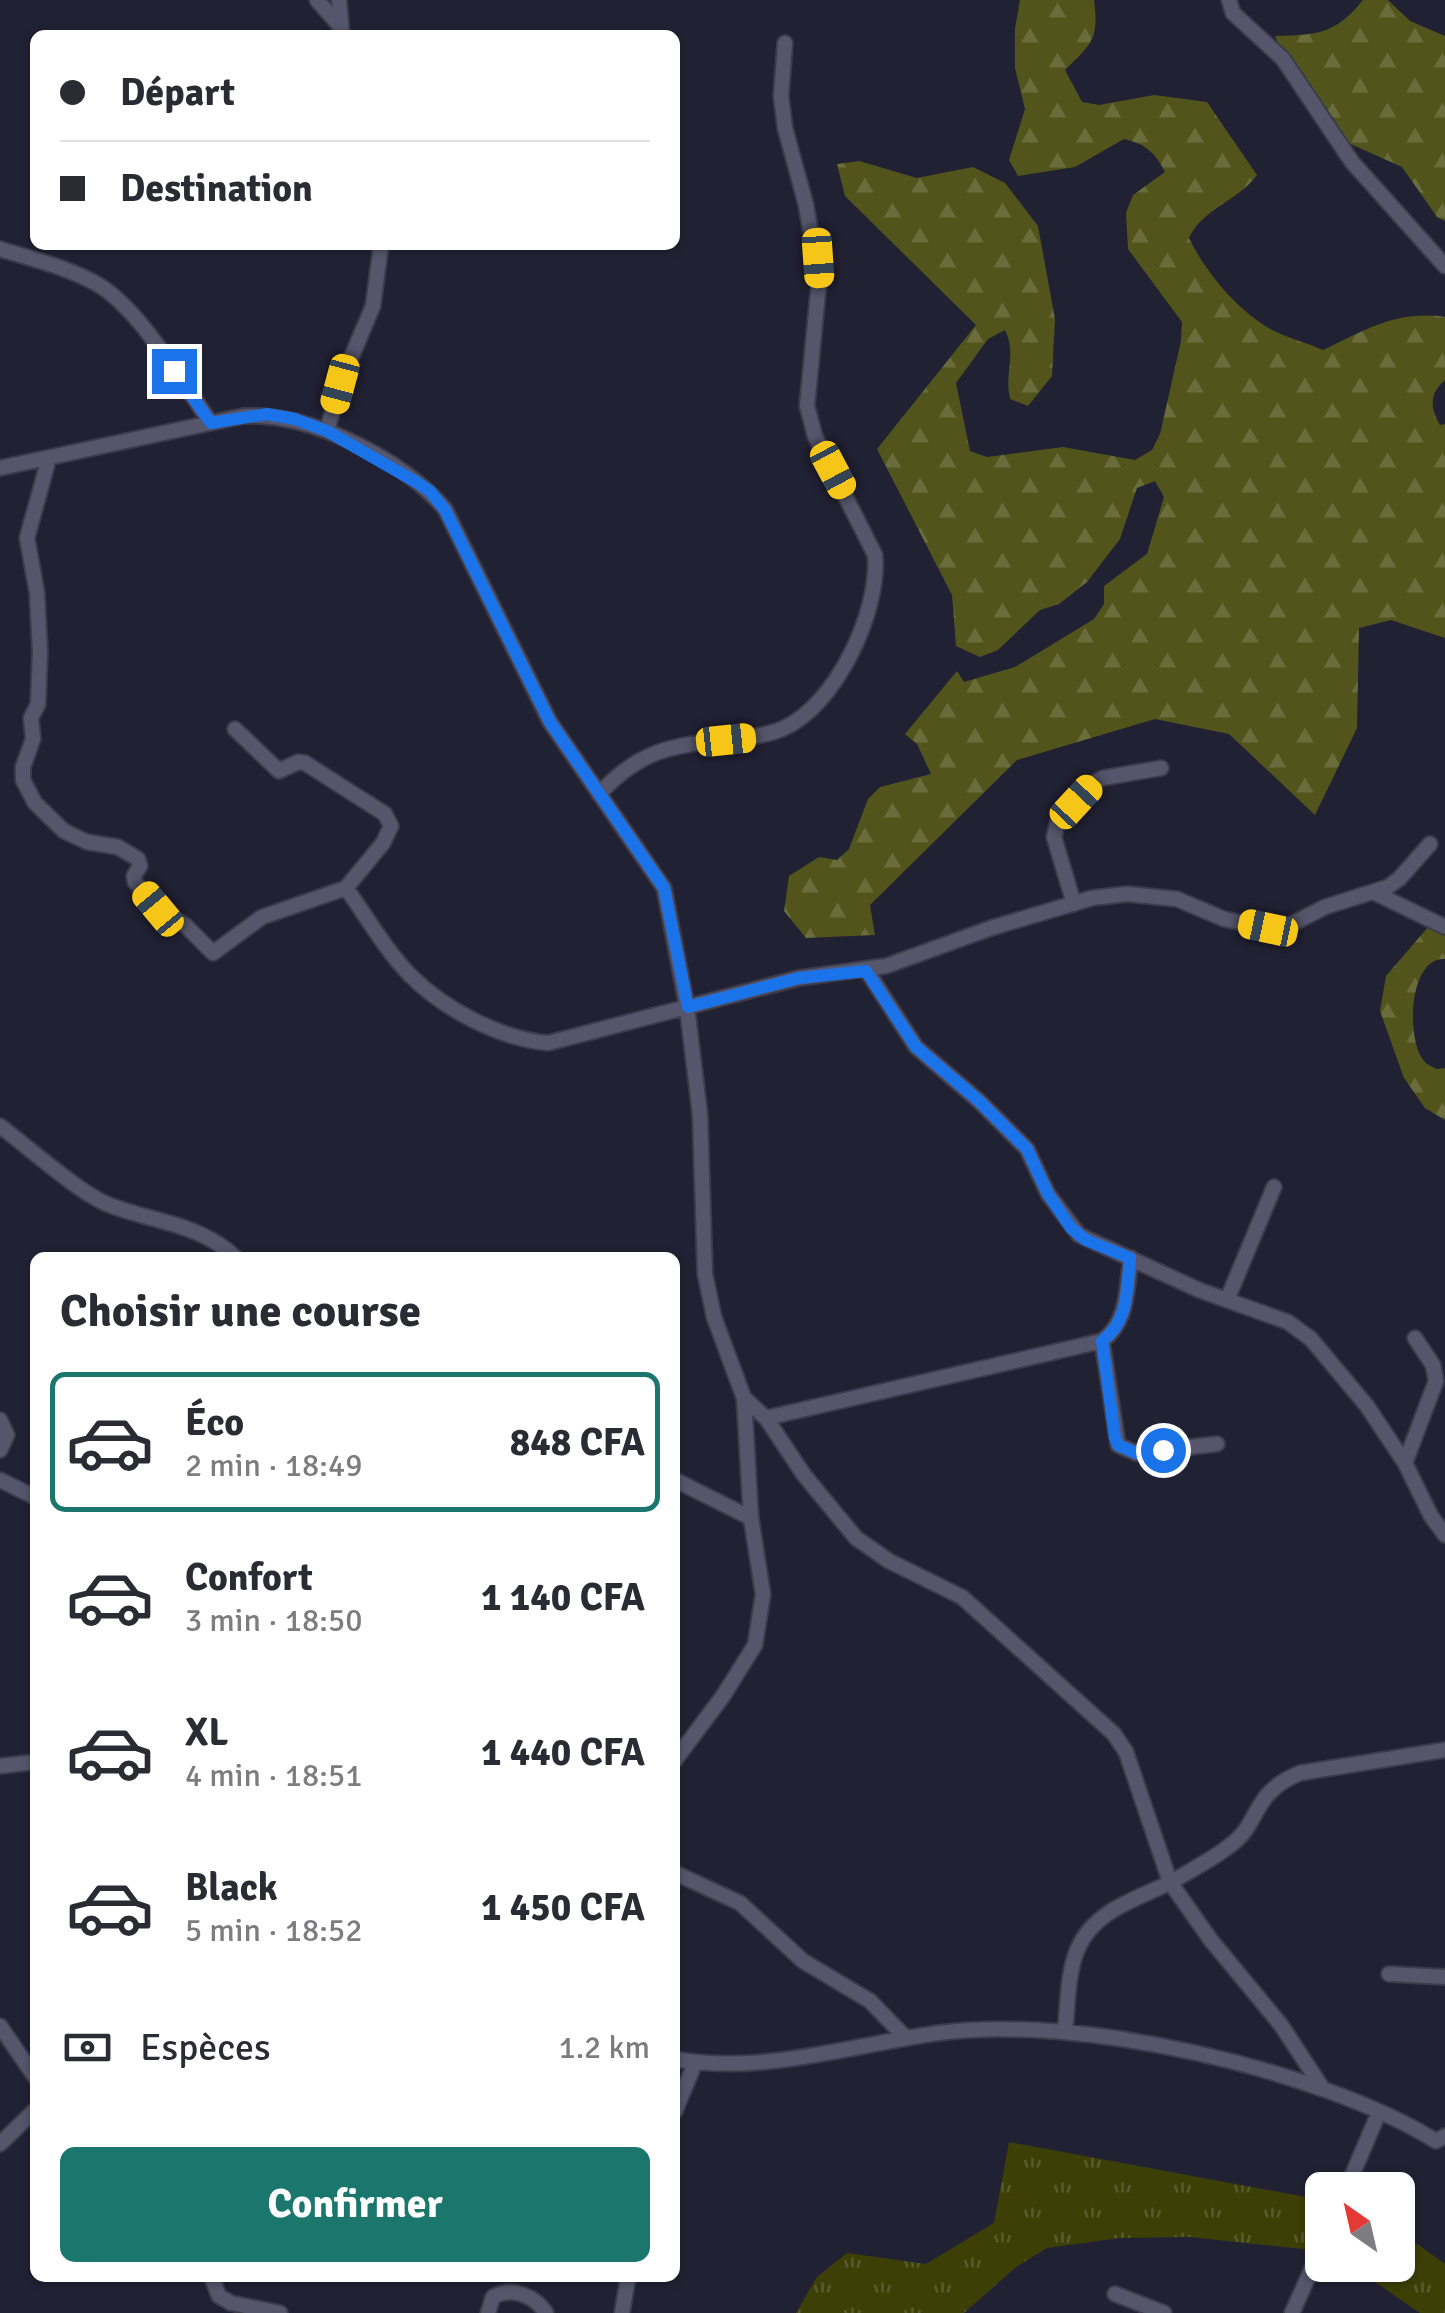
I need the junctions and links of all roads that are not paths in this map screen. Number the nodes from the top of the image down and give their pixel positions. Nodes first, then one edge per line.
1 (317, 0) edge
2 (339, 0) edge
3 (1229, 0) edge
4 (341, 30) edge
5 (785, 43) dead end
6 (0, 249) edge
7 (380, 250) edge
8 (1445, 266) edge
9 (211, 423) junction
10 (327, 431) junction
11 (49, 458) junction
12 (0, 468) edge
13 (234, 730) dead end
14 (1161, 768) dead end
15 (599, 794) junction
16 (1430, 844) dead end
17 (346, 888) junction
18 (1375, 893) junction
19 (1074, 904) junction
20 (1445, 927) edge
21 (866, 971) junction
22 (688, 1007) junction
23 (0, 1126) edge
24 (1274, 1186) dead end
25 (230, 1252) edge
26 (1130, 1258) junction
27 (1228, 1300) junction
28 (1415, 1338) dead end
29 (1102, 1341) junction
30 (1439, 1389) edge
31 (744, 1398) junction
32 (766, 1418) junction
33 (0, 1420) edge
34 (1217, 1444) dead end
35 (0, 1450) edge
36 (1405, 1463) junction
37 (0, 1480) edge
38 (680, 1483) edge
39 (30, 1495) edge
40 (750, 1518) junction
41 (1445, 1535) edge
42 (1445, 1750) edge
43 (680, 1753) edge
44 (30, 1763) edge
45 (0, 1766) edge
46 (680, 1875) edge
47 (1170, 1882) junction
48 (1389, 1974) dead end
49 (1445, 1977) edge
50 (0, 2026) edge
51 (1065, 2031) junction
52 (906, 2038) junction
53 (680, 2060) edge
54 (695, 2063) junction
55 (30, 2070) edge
56 (1322, 2089) junction
57 (680, 2099) edge
58 (1378, 2112) junction
59 (30, 2115) edge
60 (1442, 2142) edge
61 (0, 2144) edge
62 (1353, 2172) edge
63 (214, 2282) edge
64 (627, 2282) edge
65 (1306, 2282) edge
66 (1115, 2294) dead end
67 (229, 2308) edge
68 (280, 2313) edge
69 (488, 2313) edge
70 (546, 2313) edge
71 (622, 2313) edge
72 (1164, 2313) edge
73 (1292, 2313) edge

1 - 4 street
2 - 4 street
3 - 8 street
5 - 15 street
6 - 9 street
7 - 10 street
9 - 10 street
9 - 11 street
10 - 15 street
11 - 12 street
11 - 17 street
13 - 17 street
14 - 19 street
15 - 22 street
16 - 18 street
17 - 22 street
18 - 19 street
18 - 20 street
19 - 21 street
21 - 22 street
21 - 26 street
22 - 31 street
23 - 25 street
24 - 27 street
26 - 27 street
26 - 29 street
27 - 36 street
28 - 30 street
29 - 32 street
29 - 34 street
30 - 36 street
31 - 32 street
31 - 40 street
32 - 47 street
33 - 35 street
36 - 41 street
37 - 39 street
38 - 40 street
40 - 43 street
42 - 47 street
44 - 45 street
46 - 52 street
47 - 51 street
47 - 56 street
48 - 49 street
50 - 55 street
51 - 52 street
51 - 56 street
52 - 54 street
53 - 54 street
54 - 57 street
56 - 58 street
58 - 60 street
58 - 62 street
59 - 61 street
63 - 67 street
64 - 71 street
65 - 73 street
66 - 72 street
67 - 68 street
69 - 70 street

